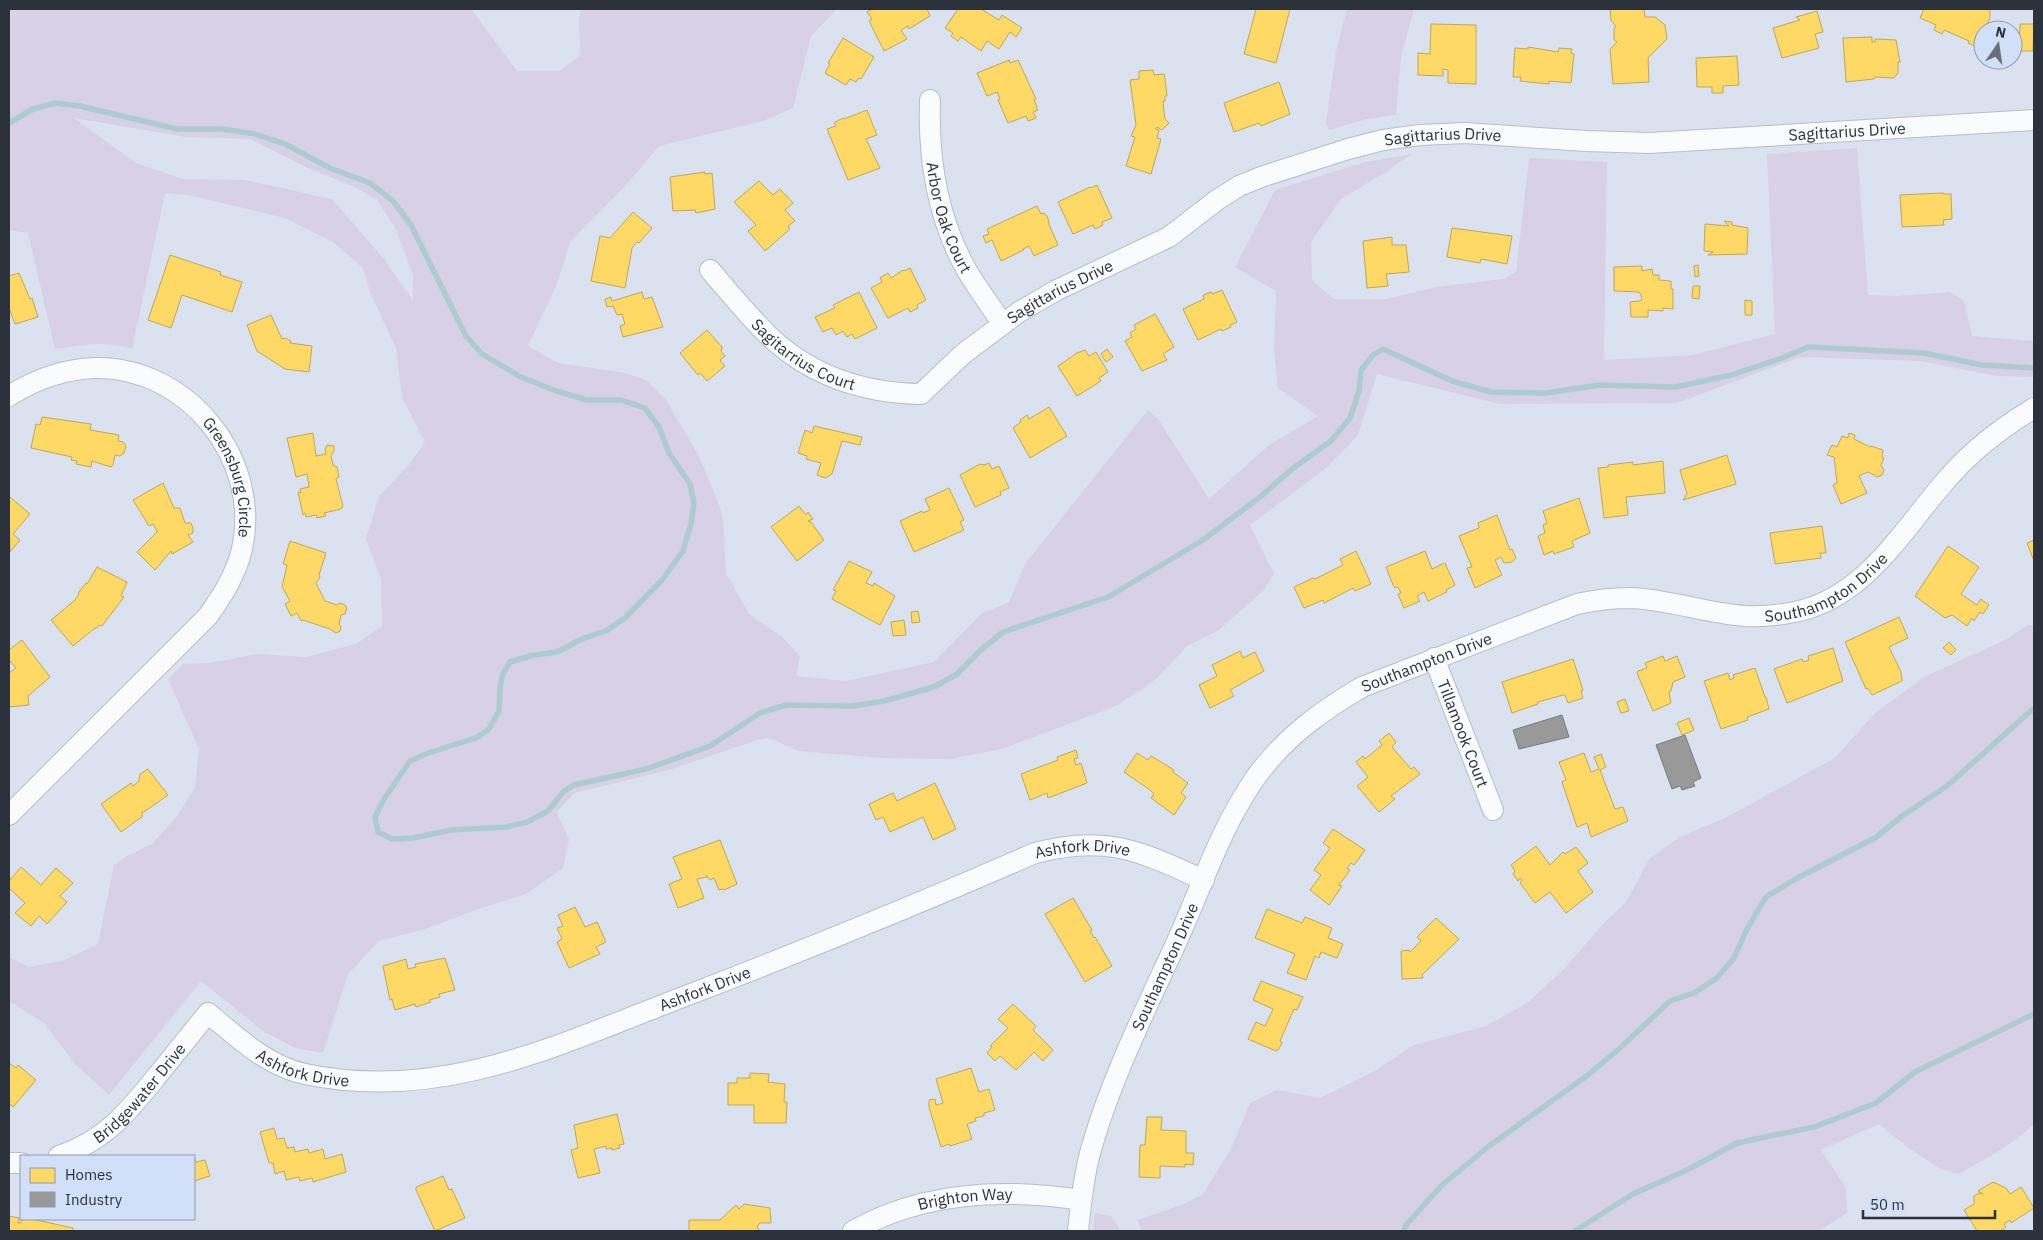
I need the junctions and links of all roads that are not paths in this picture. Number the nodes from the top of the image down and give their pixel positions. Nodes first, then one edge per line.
1 (930, 100) dead end
2 (2034, 120) edge
3 (710, 270) dead end
4 (1002, 323) junction
5 (922, 394) joint
6 (9, 396) edge
7 (2034, 408) edge
8 (1434, 658) junction
9 (1493, 810) dead end
10 (9, 815) edge
11 (1204, 880) junction
12 (208, 1013) joint
13 (62, 1155) edge
14 (1081, 1200) junction
15 (853, 1231) edge
16 (1078, 1231) edge

1 - 4 street, Arbor Oak Court
2 - 4 street, Sagittarius Drive
3 - 5 street, Sagitarrius Court
4 - 5 street, Sagittarius Drive
6 - 10 street, Greensburg Circle
7 - 8 street, Southampton Drive
8 - 9 street, Tillamook Court
8 - 11 street, Southampton Drive
11 - 12 street, Ashfork Drive
11 - 14 street, Southampton Drive
12 - 13 street, Bridgewater Drive
14 - 15 street, Brighton Way
14 - 16 street, Southampton Drive

